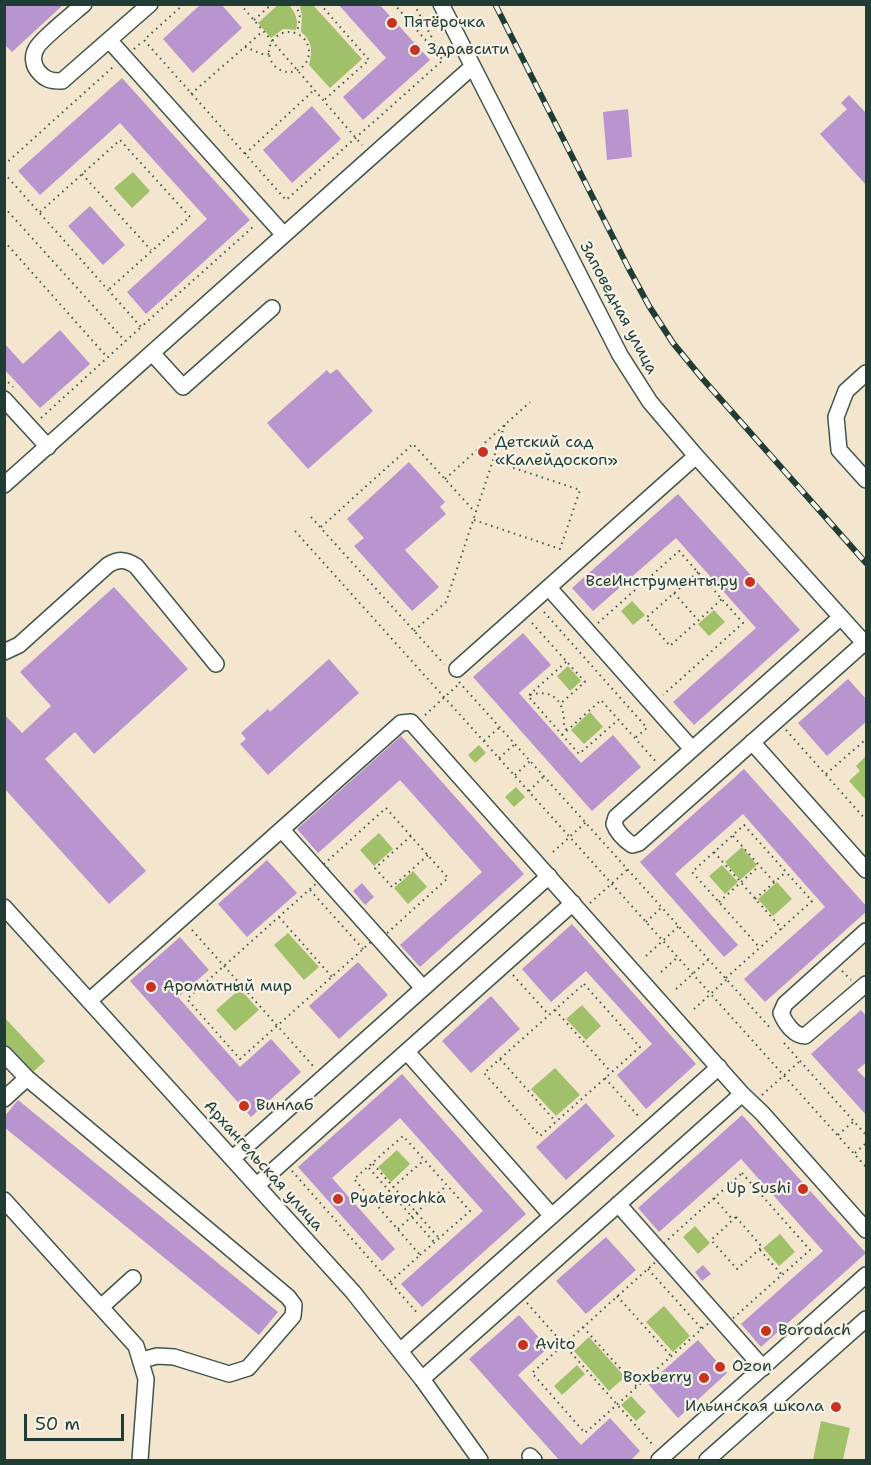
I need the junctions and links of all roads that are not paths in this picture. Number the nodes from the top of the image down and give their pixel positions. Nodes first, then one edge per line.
1 (84, 4) edge
2 (150, 4) edge
3 (441, 4) edge
4 (109, 40) junction
5 (472, 67) junction
6 (284, 235) junction
7 (272, 308) dead end
8 (152, 353) junction
9 (867, 373) edge
10 (12, 396) edge
11 (48, 447) junction
12 (696, 456) junction
13 (867, 480) edge
14 (4, 485) edge
15 (549, 588) junction
16 (841, 617) junction
17 (865, 644) edge
18 (4, 652) edge
19 (216, 664) dead end
20 (455, 674) road end
21 (752, 742) junction
22 (692, 749) junction
23 (282, 830) junction
24 (867, 870) edge
25 (549, 876) junction
26 (4, 907) edge
27 (576, 908) junction
28 (867, 932) edge
29 (867, 984) edge
30 (423, 988) junction
31 (89, 1001) junction
32 (407, 1052) junction
33 (4, 1054) edge
34 (718, 1067) junction
35 (27, 1078) junction
36 (4, 1099) edge
37 (747, 1099) junction
38 (233, 1158) junction
39 (257, 1185) junction
40 (4, 1200) edge
41 (618, 1204) junction
42 (552, 1216) junction
43 (867, 1230) edge
44 (867, 1275) edge
45 (134, 1278) dead end
46 (101, 1307) junction
47 (867, 1318) edge
48 (400, 1351) junction
49 (142, 1360) junction
50 (763, 1368) junction
51 (422, 1379) junction
52 (140, 1461) edge
53 (480, 1461) edge
54 (659, 1461) edge
55 (707, 1461) edge

1 - 4 street
2 - 4 street
3 - 5 street, Заповедная улица
4 - 6 street
5 - 6 street
5 - 12 street, Заповедная улица
6 - 8 street
7 - 8 street
8 - 11 street
9 - 13 street
10 - 11 street
11 - 14 street
12 - 15 street
12 - 16 street, Заповедная улица
15 - 20 street
15 - 22 street
16 - 17 street, Заповедная улица
16 - 22 street
17 - 21 street
18 - 19 street
21 - 22 street
21 - 24 street
23 - 25 street
23 - 30 street
23 - 31 street
25 - 27 street
25 - 30 street
26 - 31 street, Архангельская улица
27 - 32 street
27 - 34 street
28 - 29 street
30 - 38 street
31 - 38 street, Архангельская улица
32 - 39 street
32 - 42 street
33 - 35 street
34 - 37 street
34 - 42 street
35 - 36 street
35 - 49 street
37 - 41 street
37 - 43 street
38 - 39 street, Архангельская улица
39 - 48 street, Архангельская улица
40 - 46 street
41 - 50 street
41 - 51 street
42 - 48 street
44 - 50 street
45 - 46 street
46 - 49 street
47 - 55 street
48 - 51 street, Архангельская улица
49 - 52 street
50 - 54 street
51 - 53 street, Архангельская улица

